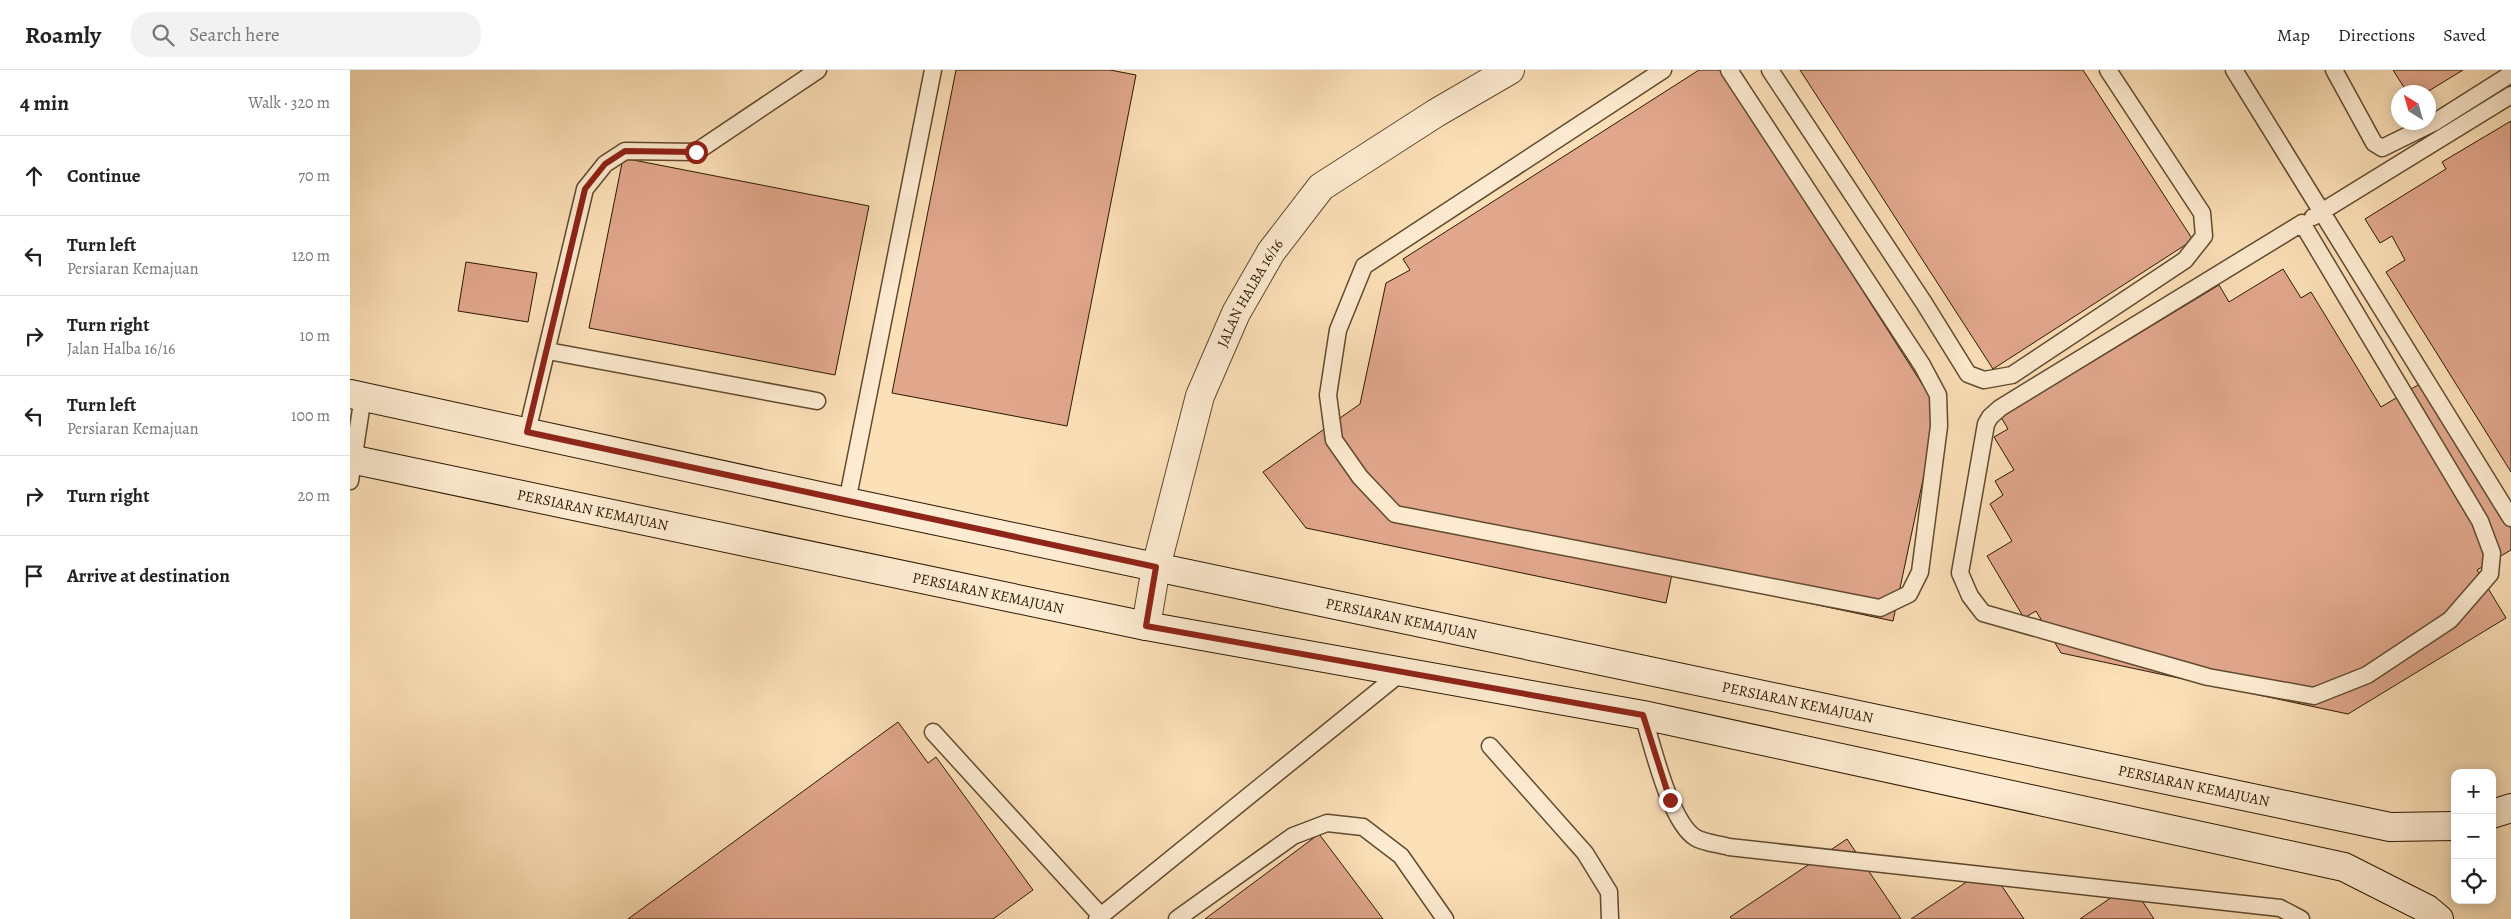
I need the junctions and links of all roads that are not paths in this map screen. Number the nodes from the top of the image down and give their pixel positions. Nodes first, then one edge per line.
1 (818, 70) edge
2 (933, 70) edge
3 (1510, 70) edge
4 (1663, 70) edge
5 (1729, 70) edge
6 (1770, 70) edge
7 (2108, 70) edge
8 (2234, 70) edge
9 (2334, 70) edge
10 (2511, 74) edge
11 (2511, 95) edge
12 (2322, 212) junction
13 (2302, 223) junction
14 (548, 351) junction
15 (356, 395) edge
16 (817, 401) dead end
17 (527, 432) junction
18 (351, 467) edge
19 (847, 502) junction
20 (2511, 518) edge
21 (1156, 567) junction
22 (1146, 626) junction
23 (1403, 671) junction
24 (1643, 715) junction
25 (934, 732) dead end
26 (1490, 746) dead end
27 (2511, 808) edge
28 (2496, 813) edge
29 (2451, 826) edge
30 (1099, 918) edge
31 (1178, 919) edge
32 (1445, 919) edge
33 (1610, 919) edge
34 (2301, 919) edge
35 (2440, 919) edge

1 - 14 lane
2 - 19 lane
3 - 21 street, JALAN HALBA 16/16
4 - 5 lane
6 - 7 lane
8 - 12 lane
9 - 10 lane
11 - 12 lane
12 - 13 lane
12 - 20 lane
13 - 13 lane
14 - 16 lane
14 - 17 lane
15 - 17 street, PERSIARAN KEMAJUAN
15 - 18 lane
17 - 19 street, PERSIARAN KEMAJUAN
18 - 22 street, PERSIARAN KEMAJUAN
19 - 21 street, PERSIARAN KEMAJUAN
21 - 22 street, JALAN HALBA 16/16
21 - 29 street, PERSIARAN KEMAJUAN
22 - 23 street, PERSIARAN KEMAJUAN
23 - 24 street, PERSIARAN KEMAJUAN
23 - 30 lane
24 - 34 lane
24 - 35 street, PERSIARAN KEMAJUAN
25 - 30 lane
26 - 33 lane
27 - 28 street
31 - 32 lane

